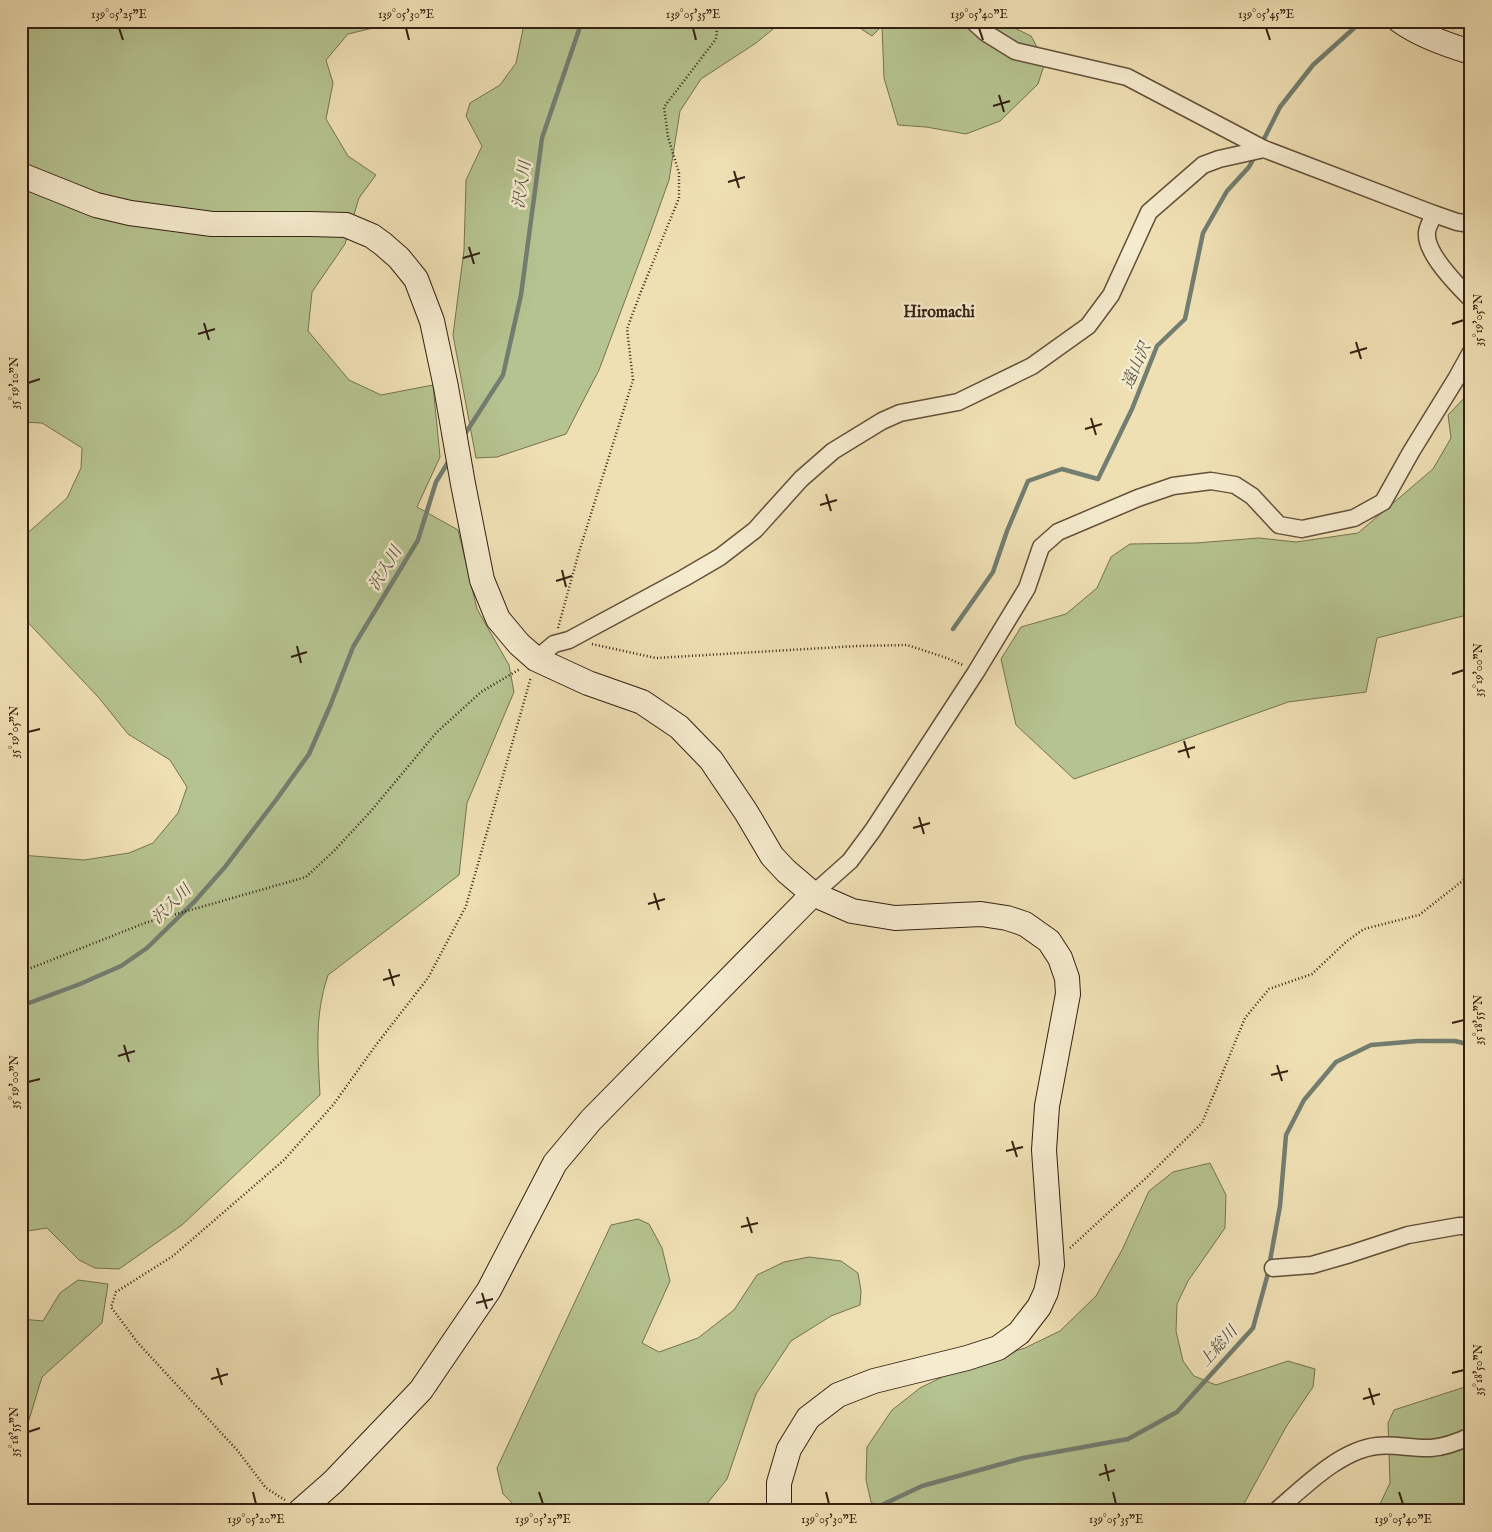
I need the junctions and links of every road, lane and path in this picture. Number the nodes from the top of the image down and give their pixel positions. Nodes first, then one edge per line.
1 (718, 21) edge
2 (973, 21) edge
3 (1400, 21) edge
4 (1471, 52) edge
5 (1264, 149) junction
6 (21, 175) edge
7 (1434, 214) junction
8 (1471, 224) edge
9 (1471, 299) edge
10 (1471, 352) edge
11 (553, 647) junction
12 (976, 672) junction
13 (1471, 876) edge
14 (813, 894) junction
15 (21, 972) edge
16 (1471, 1226) edge
17 (1052, 1265) junction
18 (1273, 1268) dead end
19 (1471, 1436) edge
20 (300, 1510) edge
21 (779, 1511) edge
22 (1276, 1511) edge

1 - 11 path
2 - 5 street
3 - 4 street
5 - 7 street
5 - 11 street
6 - 11 street
7 - 8 street
7 - 9 street
10 - 12 street
11 - 12 path
11 - 14 street
11 - 15 path
11 - 20 path
12 - 14 street
13 - 17 path
14 - 17 street
14 - 20 street
16 - 18 street
17 - 21 street
19 - 22 street

